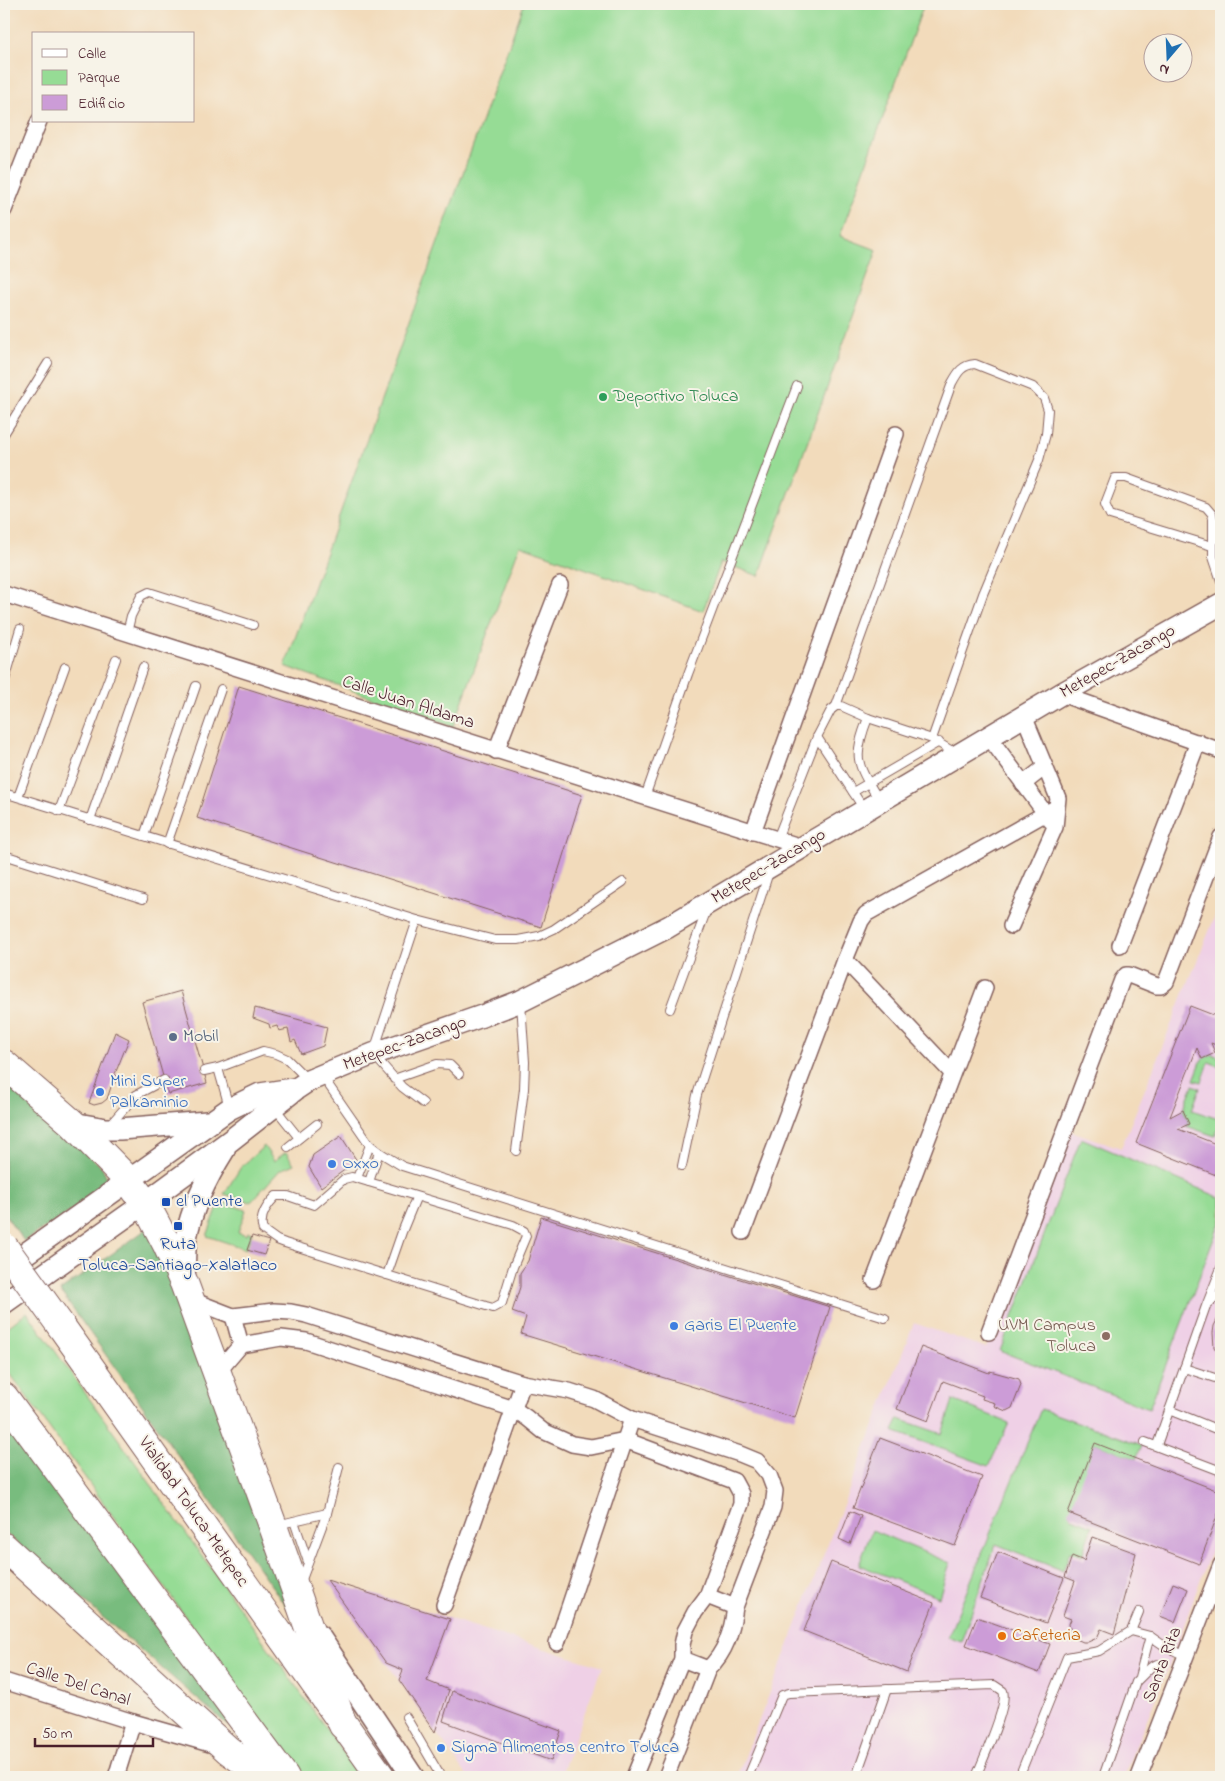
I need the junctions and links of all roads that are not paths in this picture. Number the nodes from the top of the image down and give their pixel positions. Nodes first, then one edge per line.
1 (39, 122) edge
2 (4, 210) edge
3 (48, 363) dead end
4 (797, 386) dead end
5 (4, 434) edge
6 (896, 434) dead end
7 (1212, 546) junction
8 (1221, 581) edge
9 (560, 585) dead end
10 (4, 594) edge
11 (1221, 604) edge
12 (253, 625) dead end
13 (20, 629) dead end
14 (126, 633) junction
15 (116, 659) dead end
16 (65, 667) dead end
17 (143, 667) dead end
18 (4, 683) edge
19 (196, 686) dead end
20 (221, 690) dead end
21 (1061, 694) junction
22 (836, 706) junction
23 (1024, 716) junction
24 (868, 718) junction
25 (817, 737) junction
26 (989, 737) junction
27 (935, 740) junction
28 (1198, 742) junction
29 (496, 751) junction
30 (1221, 751) edge
31 (959, 755) junction
32 (1045, 767) junction
33 (868, 783) junction
34 (1023, 784) junction
35 (853, 792) junction
36 (4, 793) edge
37 (18, 796) junction
38 (645, 798) junction
39 (872, 806) junction
40 (1051, 810) junction
41 (59, 811) junction
42 (90, 820) junction
43 (753, 832) junction
44 (144, 836) junction
45 (1221, 837) edge
46 (777, 839) junction
47 (167, 844) junction
48 (802, 847) junction
49 (4, 855) edge
50 (771, 866) junction
51 (623, 882) dead end
52 (143, 899) dead end
53 (709, 902) junction
54 (417, 920) junction
55 (1011, 926) dead end
56 (1120, 945) dead end
57 (845, 960) junction
58 (985, 988) dead end
59 (521, 1001) junction
60 (670, 1009) dead end
61 (373, 1054) junction
62 (4, 1064) edge
63 (218, 1068) junction
64 (204, 1071) dead end
65 (952, 1073) junction
66 (459, 1074) dead end
67 (394, 1079) junction
68 (164, 1080) dead end
69 (309, 1082) junction
70 (423, 1103) dead end
71 (273, 1106) junction
72 (230, 1109) junction
73 (210, 1122) junction
74 (72, 1123) junction
75 (317, 1124) dead end
76 (106, 1130) junction
77 (299, 1138) junction
78 (231, 1140) junction
79 (370, 1145) junction
80 (288, 1147) dead end
81 (516, 1151) dead end
82 (379, 1152) junction
83 (682, 1166) dead end
84 (357, 1178) junction
85 (128, 1180) junction
86 (368, 1182) junction
87 (416, 1198) junction
88 (145, 1204) junction
89 (742, 1232) dead end
90 (4, 1247) edge
91 (1221, 1268) edge
92 (4, 1269) edge
93 (387, 1275) junction
94 (874, 1280) dead end
95 (186, 1291) junction
96 (1221, 1293) edge
97 (4, 1303) edge
98 (1206, 1306) junction
99 (274, 1311) junction
100 (233, 1316) junction
101 (885, 1318) dead end
102 (989, 1332) dead end
103 (282, 1338) junction
104 (241, 1345) junction
105 (1184, 1368) junction
106 (217, 1373) junction
107 (1221, 1380) edge
108 (523, 1383) junction
109 (4, 1397) edge
110 (514, 1409) junction
111 (1169, 1410) junction
112 (632, 1419) junction
113 (1221, 1431) edge
114 (625, 1440) junction
115 (1145, 1442) dead end
116 (1157, 1446) junction
117 (339, 1468) dead end
118 (1221, 1471) edge
119 (327, 1513) junction
120 (283, 1524) junction
121 (4, 1547) edge
122 (308, 1562) junction
123 (1221, 1566) edge
124 (707, 1596) junction
125 (300, 1602) junction
126 (444, 1605) dead end
127 (734, 1606) junction
128 (1139, 1612) dead end
129 (1132, 1631) junction
130 (1150, 1636) junction
131 (557, 1643) dead end
132 (1186, 1656) junction
133 (682, 1658) junction
134 (1157, 1664) dead end
135 (708, 1669) junction
136 (1138, 1679) junction
137 (4, 1680) edge
138 (887, 1689) junction
139 (406, 1717) dead end
140 (133, 1722) junction
141 (343, 1725) junction
142 (243, 1764) edge
143 (116, 1777) edge
144 (284, 1777) edge
145 (381, 1777) edge
146 (413, 1777) edge
147 (441, 1777) edge
148 (634, 1777) edge
149 (666, 1777) edge
150 (748, 1777) edge
151 (856, 1777) edge
152 (976, 1777) edge
153 (1019, 1777) edge
154 (1103, 1777) edge
155 (1139, 1777) edge

1 - 2 street
3 - 5 lane
4 - 38 lane
6 - 43 street
7 - 7 lane
7 - 8 lane
9 - 29 street
10 - 14 street, Calle Juan Aldama
11 - 21 main road, Metepec-Zacango
12 - 14 lane
13 - 18 lane
14 - 29 street, Calle Juan Aldama
15 - 41 lane
16 - 37 lane
17 - 42 lane
19 - 44 lane
20 - 47 lane
21 - 23 main road, Metepec-Zacango
21 - 28 street
22 - 24 lane
22 - 25 lane
22 - 27 lane
23 - 26 main road, Metepec-Zacango
23 - 32 street
24 - 27 lane
24 - 33 lane
25 - 35 lane
25 - 46 lane
26 - 31 main road, Metepec-Zacango
26 - 34 street
27 - 31 lane
27 - 33 lane
28 - 30 street
28 - 56 street
29 - 38 street, Calle Juan Aldama
31 - 39 main road, Metepec-Zacango
32 - 34 street
32 - 40 street
33 - 35 lane
33 - 39 lane
34 - 40 street
35 - 39 lane
36 - 37 lane
37 - 41 lane
38 - 43 street, Calle Juan Aldama
39 - 48 main road, Metepec-Zacango
40 - 55 street
40 - 57 street
41 - 42 lane
42 - 44 lane
43 - 46 street, Calle Juan Aldama
44 - 47 lane
45 - 102 street
46 - 48 street, Calle Juan Aldama
47 - 54 lane
48 - 50 main road, Metepec-Zacango
49 - 52 lane
50 - 53 main road, Metepec-Zacango
50 - 83 lane
51 - 54 lane
53 - 59 main road, Metepec-Zacango
53 - 60 lane
54 - 61 lane
57 - 65 street
57 - 89 street
58 - 65 street
59 - 61 main road, Metepec-Zacango
59 - 81 lane
61 - 67 lane
61 - 69 main road, Metepec-Zacango
62 - 74 highway
63 - 64 lane
63 - 69 lane
63 - 72 lane
65 - 94 street
66 - 67 lane
67 - 70 lane
68 - 76 lane
69 - 71 main road, Metepec-Zacango
69 - 72 main road, Metepec-Zacango
69 - 79 lane
71 - 77 lane
71 - 78 main road, Metepec-Zacango
72 - 73 main road, Metepec-Zacango
73 - 76 main road
73 - 85 main road, Metepec-Zacango
74 - 76 main road
74 - 85 highway
75 - 77 lane
77 - 80 lane
78 - 88 main road, Metepec-Zacango
78 - 95 main road
79 - 82 lane
79 - 84 lane
82 - 86 lane
82 - 101 lane
84 - 86 lane
84 - 93 lane
85 - 88 highway
85 - 92 main road, Metepec-Zacango
86 - 87 lane
87 - 93 lane
87 - 93 lane
88 - 95 highway
88 - 97 main road, Metepec-Zacango
90 - 141 highway, Vialidad Toluca-Metepec, bridge
91 - 98 lane
95 - 100 street
95 - 106 highway
96 - 98 lane
98 - 105 lane
99 - 100 street
99 - 103 street
99 - 108 street
100 - 104 street
103 - 104 street
103 - 110 street
104 - 106 street
105 - 107 lane
105 - 111 lane
106 - 120 highway
108 - 110 street
108 - 112 street
109 - 144 highway
110 - 114 street
110 - 126 street
111 - 113 lane
111 - 116 lane
112 - 114 street
112 - 127 street
114 - 124 street
114 - 131 street
115 - 116 lane
116 - 118 lane
117 - 119 lane
119 - 120 lane
119 - 122 lane
120 - 122 lane
120 - 125 highway
121 - 142 highway
122 - 125 lane
123 - 132 street, Santa Rita
124 - 127 street
124 - 133 street
125 - 141 highway
125 - 146 main road
127 - 135 street
128 - 129 lane
129 - 130 lane
129 - 153 lane
130 - 132 lane
130 - 136 lane
132 - 155 street, Santa Rita
133 - 135 street
133 - 148 street
134 - 136 lane
135 - 149 street
136 - 154 lane
137 - 140 street, Calle Del Canal
138 - 150 lane
138 - 151 lane
138 - 152 lane
139 - 147 lane
140 - 142 street, Calle Del Canal
140 - 143 street
141 - 145 highway, Vialidad Toluca-Metepec
142 - 144 highway

